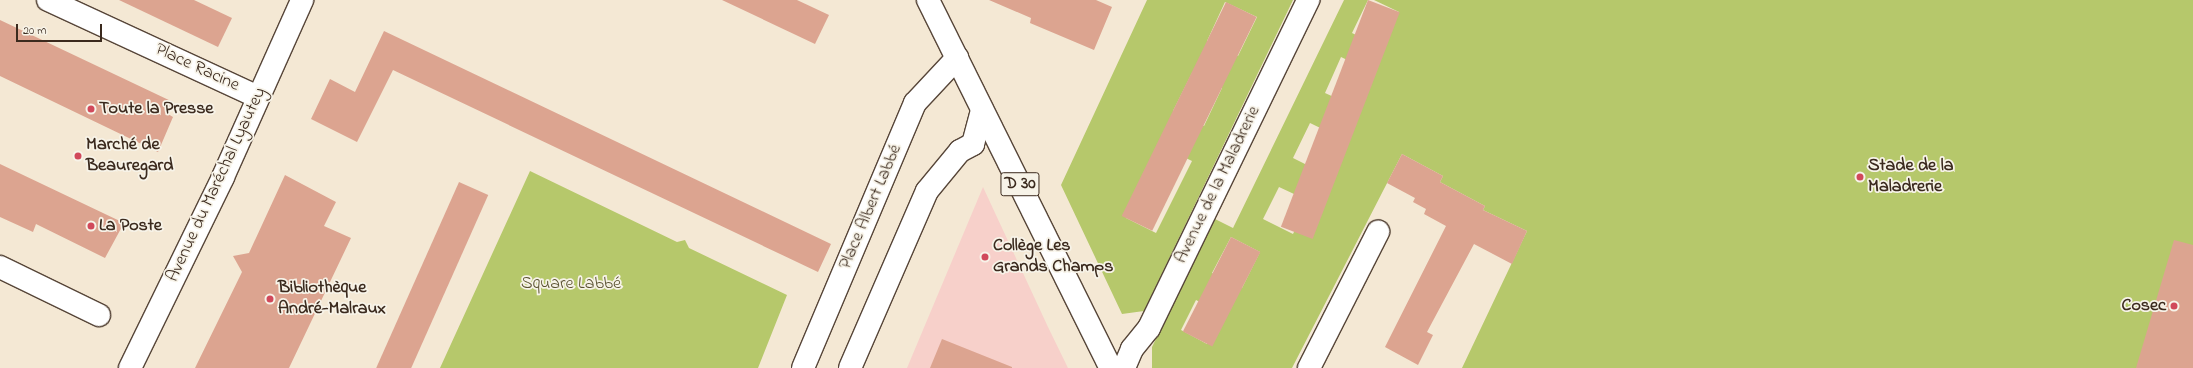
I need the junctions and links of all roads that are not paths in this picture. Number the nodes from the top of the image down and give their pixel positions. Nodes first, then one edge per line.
1 (48, 0) edge
2 (302, 0) edge
3 (928, 0) edge
4 (1308, 0) edge
5 (957, 58) junction
6 (258, 97) junction
7 (982, 110) junction
8 (1378, 232) dead end
9 (0, 267) edge
10 (99, 315) dead end
11 (130, 368) edge
12 (803, 368) edge
13 (850, 368) edge
14 (1111, 368) edge
15 (1124, 368) edge
16 (1309, 368) edge

1 - 6 street, Place Racine
2 - 6 street, Avenue du Maréchal Lyautey
3 - 5 street, D 30
4 - 15 street, Avenue de la Maladrerie
5 - 7 street, D 30
5 - 12 street, Place Albert Labbé
6 - 11 street, Avenue du Maréchal Lyautey
7 - 13 street
7 - 14 street, D 30
8 - 16 street
9 - 10 street

